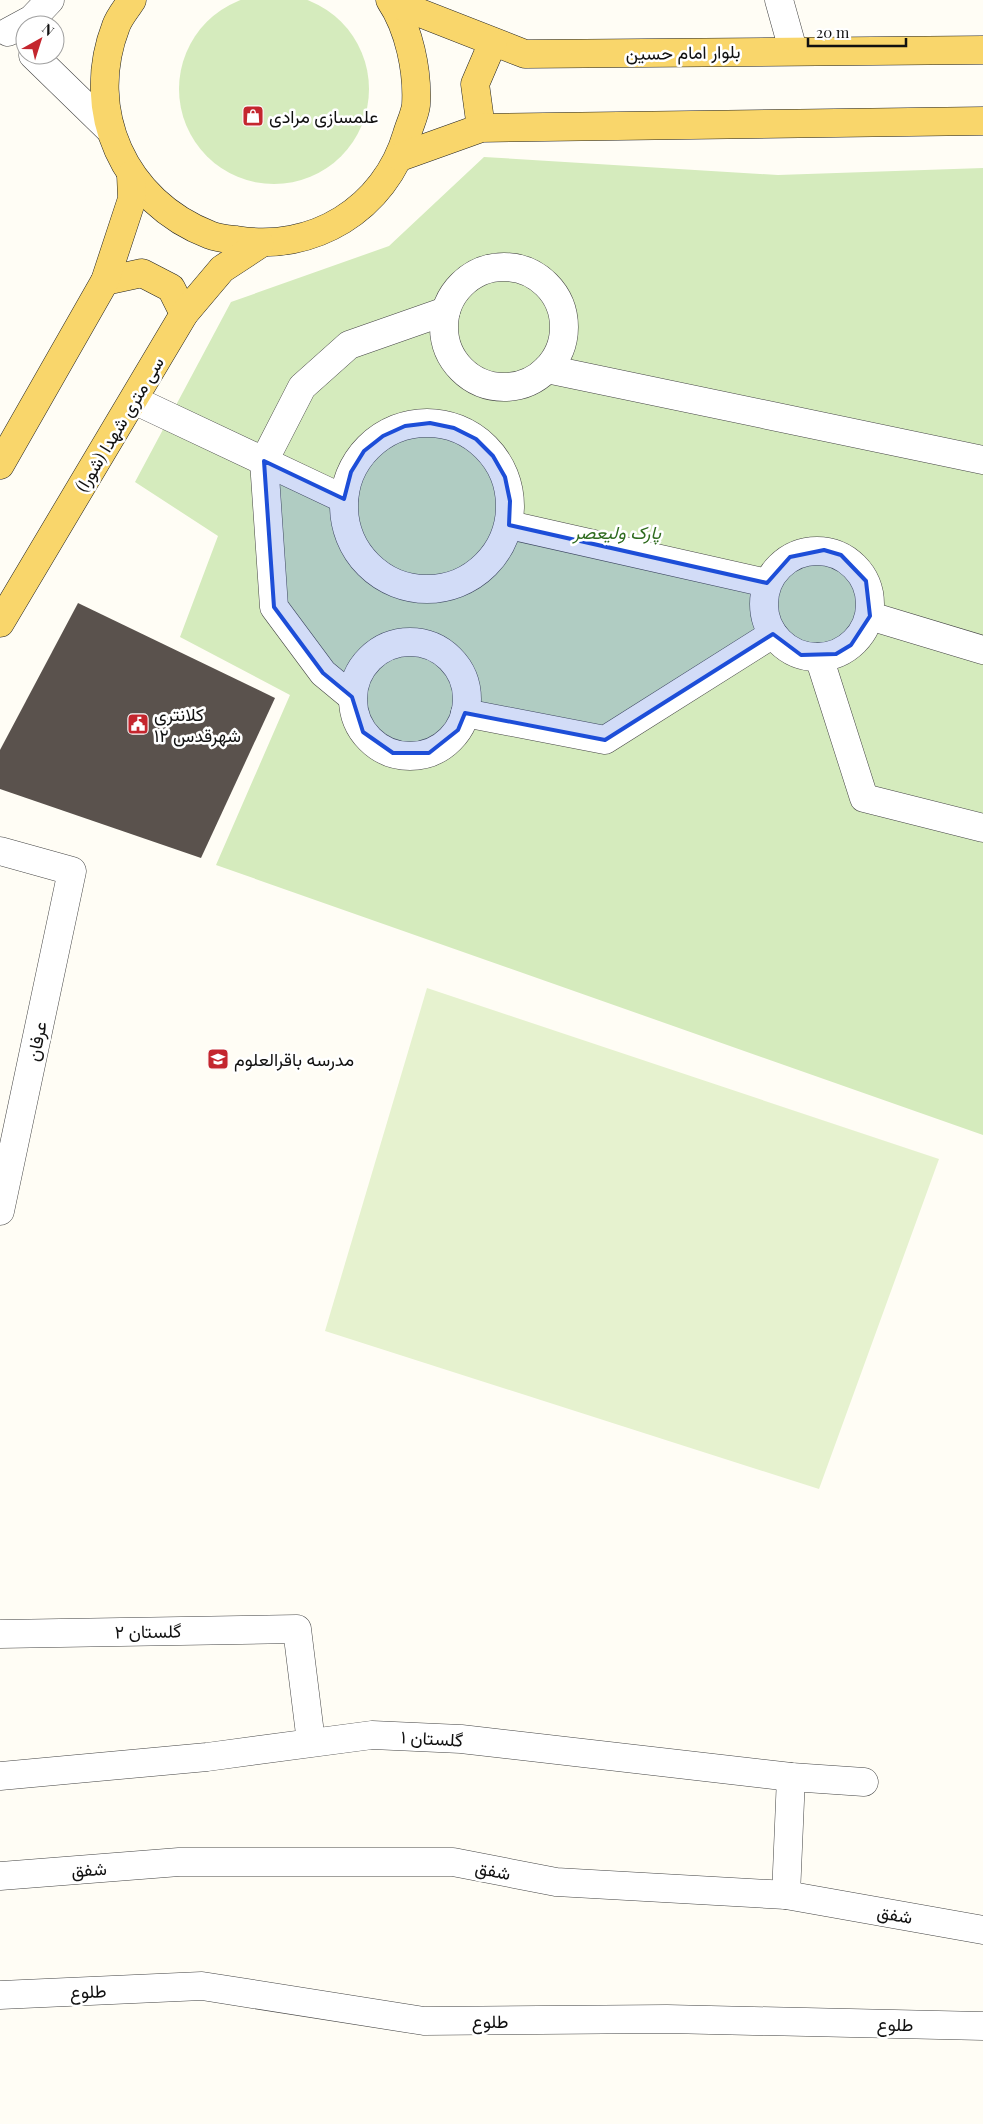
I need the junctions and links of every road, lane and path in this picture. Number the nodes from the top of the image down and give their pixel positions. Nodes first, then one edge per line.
1 (50, 0) edge
2 (132, 0) edge
3 (779, 0) edge
4 (391, 1) edge
5 (11, 36) edge
6 (494, 42) junction
7 (793, 50) junction
8 (983, 50) edge
9 (43, 65) edge
10 (983, 121) edge
11 (481, 128) junction
12 (109, 129) junction
13 (400, 157) junction
14 (131, 175) junction
15 (260, 244) junction
16 (105, 281) junction
17 (446, 311) junction
18 (184, 314) junction
19 (547, 369) junction
20 (134, 400) junction
21 (983, 460) edge
22 (264, 461) junction
23 (0, 465) edge
24 (344, 499) junction
25 (509, 526) junction
26 (767, 583) junction
27 (870, 616) junction
28 (0, 623) edge
29 (773, 634) junction
30 (983, 650) edge
31 (819, 657) junction
32 (352, 697) junction
33 (465, 713) junction
34 (983, 828) edge
35 (0, 851) edge
36 (0, 1211) edge
37 (0, 1634) edge
38 (310, 1742) junction
39 (0, 1776) edge
40 (791, 1777) junction
41 (864, 1782) dead end
42 (0, 1876) edge
43 (786, 1895) junction
44 (983, 1930) edge
45 (0, 1995) edge
46 (983, 2026) edge

1 - 5 street
2 - 12 main road
3 - 7 street
4 - 6 main road, بلوار امام حسین
4 - 13 main road
6 - 7 main road, بلوار امام حسین
6 - 11 main road
7 - 8 main road, بلوار امام حسین
9 - 12 street
10 - 11 main road
11 - 13 main road
12 - 14 main road
13 - 15 main road
14 - 15 main road
14 - 16 main road
15 - 18 main road, سی متری شهدا (شورا)
16 - 18 main road
16 - 23 main road
17 - 19 street
17 - 19 street
17 - 22 street
18 - 20 main road, سی متری شهدا (شورا)
19 - 21 street
20 - 22 street
20 - 28 main road, سی متری شهدا (شورا)
22 - 24 street
22 - 32 street
24 - 25 street
24 - 25 street
25 - 26 street
26 - 27 street
26 - 29 street
27 - 30 street
27 - 31 street
29 - 31 street
29 - 33 street
31 - 34 street
32 - 33 street
32 - 33 street
35 - 36 street, عرفان
37 - 38 street, گلستان ۲
38 - 39 street, گلستان ۱
38 - 40 street, گلستان ۱
40 - 41 street, گلستان ۱
40 - 43 street
42 - 43 street, شفق
43 - 44 street, شفق
45 - 46 street, طلوع

